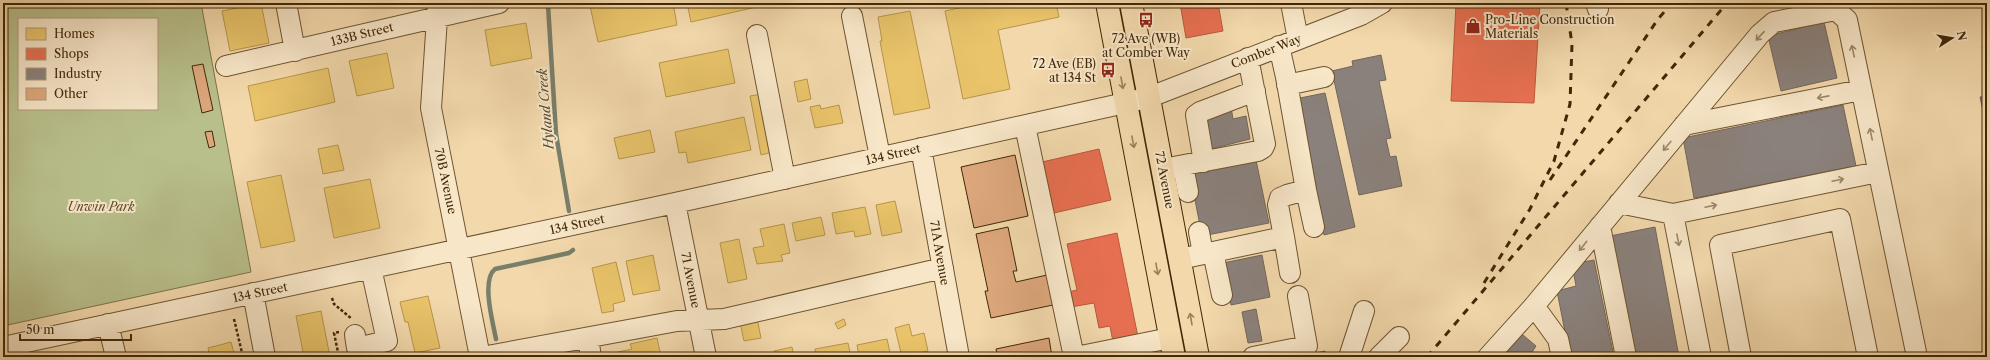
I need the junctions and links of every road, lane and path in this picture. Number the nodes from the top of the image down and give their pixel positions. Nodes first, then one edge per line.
1 (286, 3) edge
2 (499, 3) edge
3 (1107, 3) edge
4 (1131, 3) edge
5 (1291, 3) edge
6 (1382, 3) edge
7 (1360, 9) edge
8 (437, 10) edge
9 (852, 16) dead end
10 (758, 35) dead end
11 (1298, 39) junction
12 (1279, 46) junction
13 (295, 50) junction
14 (1248, 58) junction
15 (226, 66) dead end
16 (1324, 77) dead end
17 (1287, 85) junction
18 (1862, 90) junction
19 (1255, 91) junction
20 (1150, 97) junction
21 (1125, 103) junction
22 (1684, 125) junction
23 (1025, 126) junction
24 (921, 148) junction
25 (880, 157) junction
26 (1204, 162) junction
27 (1173, 168) junction
28 (1878, 172) junction
29 (785, 179) junction
30 (1306, 190) junction
31 (1188, 192) dead end
32 (675, 203) junction
33 (1619, 203) junction
34 (1673, 214) junction
35 (1600, 226) junction
36 (1314, 227) dead end
37 (1199, 232) dead end
38 (1284, 238) junction
39 (460, 249) junction
40 (1208, 253) junction
41 (1180, 259) junction
42 (371, 268) junction
43 (943, 268) junction
44 (1290, 273) dead end
45 (253, 293) junction
46 (1222, 296) dead end
47 (1298, 296) dead end
48 (1534, 306) junction
49 (1364, 311) dead end
50 (234, 319) dead end
51 (699, 320) junction
52 (108, 324) junction
53 (355, 335) dead end
54 (1399, 337) dead end
55 (3, 347) edge
56 (1172, 347) edge
57 (590, 348) edge
58 (1560, 348) edge
59 (116, 357) edge
60 (243, 357) edge
61 (265, 357) edge
62 (481, 357) edge
63 (706, 357) edge
64 (959, 357) edge
65 (1075, 357) edge
66 (1198, 357) edge
67 (1253, 357) edge
68 (1349, 357) edge
69 (1379, 357) edge
70 (1488, 357) edge
71 (1626, 357) edge
72 (1701, 357) edge
73 (1741, 357) edge
74 (1868, 357) edge
75 (1917, 357) edge

1 - 13 street
2 - 8 street, 133B Street
3 -> 21 main road, 72 Avenue
4 - 20 main road, 72 Avenue
5 - 11 street
6 - 7 street, Comber Way
7 - 11 street, Comber Way
8 - 13 street, 133B Street
8 - 39 street, 70B Avenue
9 - 25 street
10 - 29 street
11 - 12 street, Comber Way
12 - 14 street, Comber Way
12 - 17 street
13 - 15 street, 133B Street
14 - 19 street
14 - 20 street, Comber Way
16 - 17 street
17 - 30 street
18 -> 22 street
18 -> 22 street
28 -> 18 street
19 - 26 street
19 - 26 street
20 - 21 street, 134 Street
20 - 27 main road, 72 Avenue
21 - 23 street, 134 Street
21 -> 56 main road, 72 Avenue
22 -> 33 street
23 - 24 street, 134 Street
23 - 65 street
24 - 25 street, 134 Street
24 - 43 street, 71A Avenue
25 - 29 street, 134 Street
26 - 27 street
27 - 31 street
27 - 41 main road, 72 Avenue
34 -> 28 street
28 - 75 street
29 - 32 street, 134 Street
30 - 36 street
30 - 38 street
32 - 39 street, 134 Street
32 - 51 street, 71 Avenue
33 - 34 street
33 - 35 street
34 -> 72 street
35 -> 48 street
35 - 71 street
37 - 40 street
38 - 40 street
38 - 44 street
39 - 42 street, 134 Street
39 - 62 street, 70B Avenue
40 - 41 street
40 - 46 street
66 -> 41 main road, 72 Avenue
42 - 45 street, 134 Street
42 - 53 street
43 - 51 street
43 - 64 street, 71A Avenue
45 - 52 street, 134 Street
45 - 61 street
47 - 67 street
48 - 58 street
48 - 70 street
49 - 68 street
50 - 60 path
51 - 57 street
51 - 63 street, 71 Avenue
52 - 55 street, 134 Street
52 - 59 street
54 - 69 street
56 - 65 street
57 - 62 street
73 - 74 street

